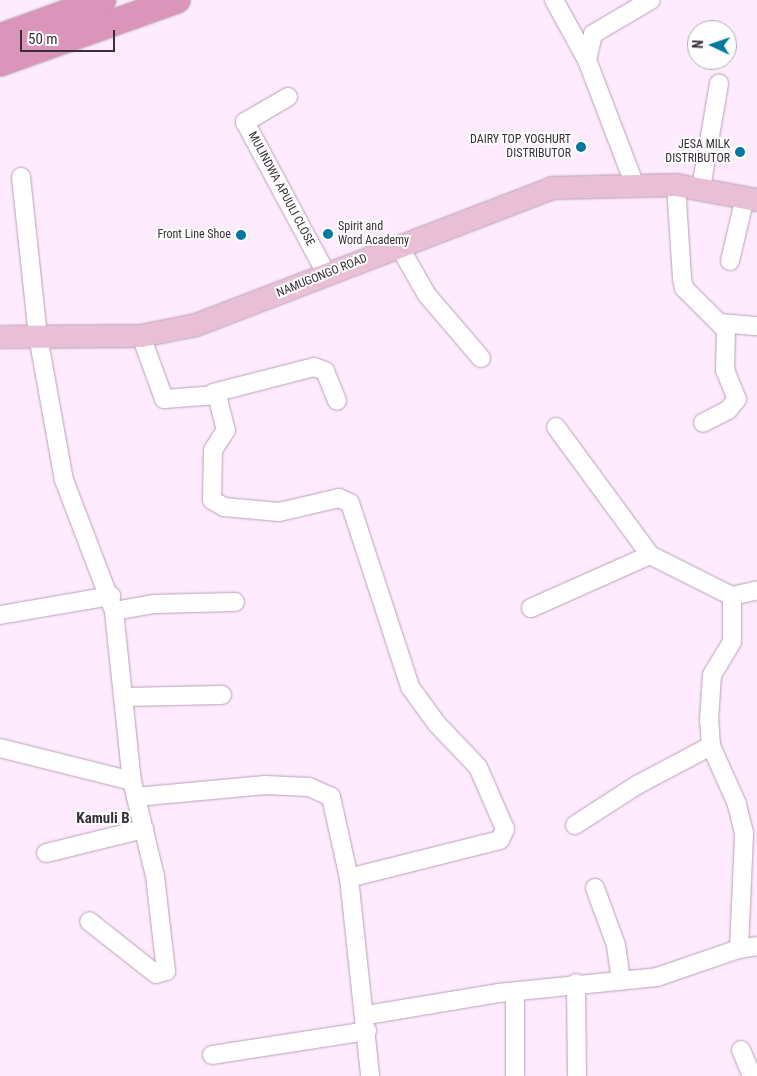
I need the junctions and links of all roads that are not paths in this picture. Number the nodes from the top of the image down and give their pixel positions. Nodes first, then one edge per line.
1 (103, 0) edge
2 (177, 0) edge
3 (554, 0) edge
4 (651, 0) edge
5 (0, 37) edge
6 (587, 60) junction
7 (0, 63) edge
8 (719, 84) dead end
9 (288, 98) dead end
10 (22, 177) dead end
11 (634, 183) junction
12 (676, 185) junction
13 (701, 188) junction
14 (751, 198) edge
15 (399, 246) junction
16 (730, 261) dead end
17 (326, 273) junction
18 (720, 322) junction
19 (757, 326) edge
20 (38, 336) junction
21 (141, 336) junction
22 (0, 337) edge
23 (481, 358) dead end
24 (213, 393) junction
25 (337, 401) dead end
26 (703, 423) dead end
27 (556, 427) dead end
28 (650, 555) junction
29 (757, 590) edge
30 (732, 596) junction
31 (236, 602) dead end
32 (113, 603) junction
33 (531, 608) dead end
34 (0, 615) edge
35 (222, 695) dead end
36 (124, 698) junction
37 (711, 746) junction
38 (0, 748) edge
39 (134, 789) junction
40 (575, 825) dead end
41 (144, 829) junction
42 (46, 853) dead end
43 (349, 878) junction
44 (595, 888) dead end
45 (89, 921) dead end
46 (757, 946) edge
47 (739, 949) junction
48 (622, 979) junction
49 (576, 983) junction
50 (515, 992) junction
51 (367, 1023) junction
52 (741, 1050) dead end
53 (212, 1055) dead end
54 (370, 1076) edge
55 (515, 1076) edge
56 (577, 1076) edge
57 (752, 1076) edge

1 - 5 highway
2 - 7 highway
3 - 6 street
4 - 6 street
6 - 11 street
8 - 13 street
9 - 17 street, MULINDWA APUULI CLOSE
10 - 20 street
11 - 12 main road, NAMUGONGO ROAD
11 - 15 main road, NAMUGONGO ROAD
12 - 13 main road, NAMUGONGO ROAD
12 - 18 street
13 - 14 main road, NAMUGONGO ROAD
14 - 16 street
15 - 17 main road, NAMUGONGO ROAD
15 - 23 street
17 - 21 main road, NAMUGONGO ROAD
18 - 19 street
18 - 26 street
20 - 21 main road, NAMUGONGO ROAD
20 - 22 main road, NAMUGONGO ROAD
20 - 32 street
21 - 24 street
24 - 25 street
24 - 43 street
27 - 28 street
28 - 30 street
28 - 33 street
29 - 30 street
30 - 37 street
31 - 32 street
32 - 34 street
32 - 36 street
35 - 36 street
36 - 39 street
37 - 40 street
37 - 47 street
38 - 39 street
39 - 41 street
39 - 43 street
41 - 42 street
41 - 45 street
43 - 51 street
44 - 48 street
46 - 47 street
47 - 48 street
48 - 49 street
49 - 50 street
49 - 56 street
50 - 51 street
50 - 55 street
51 - 53 street
51 - 54 street
52 - 57 street

